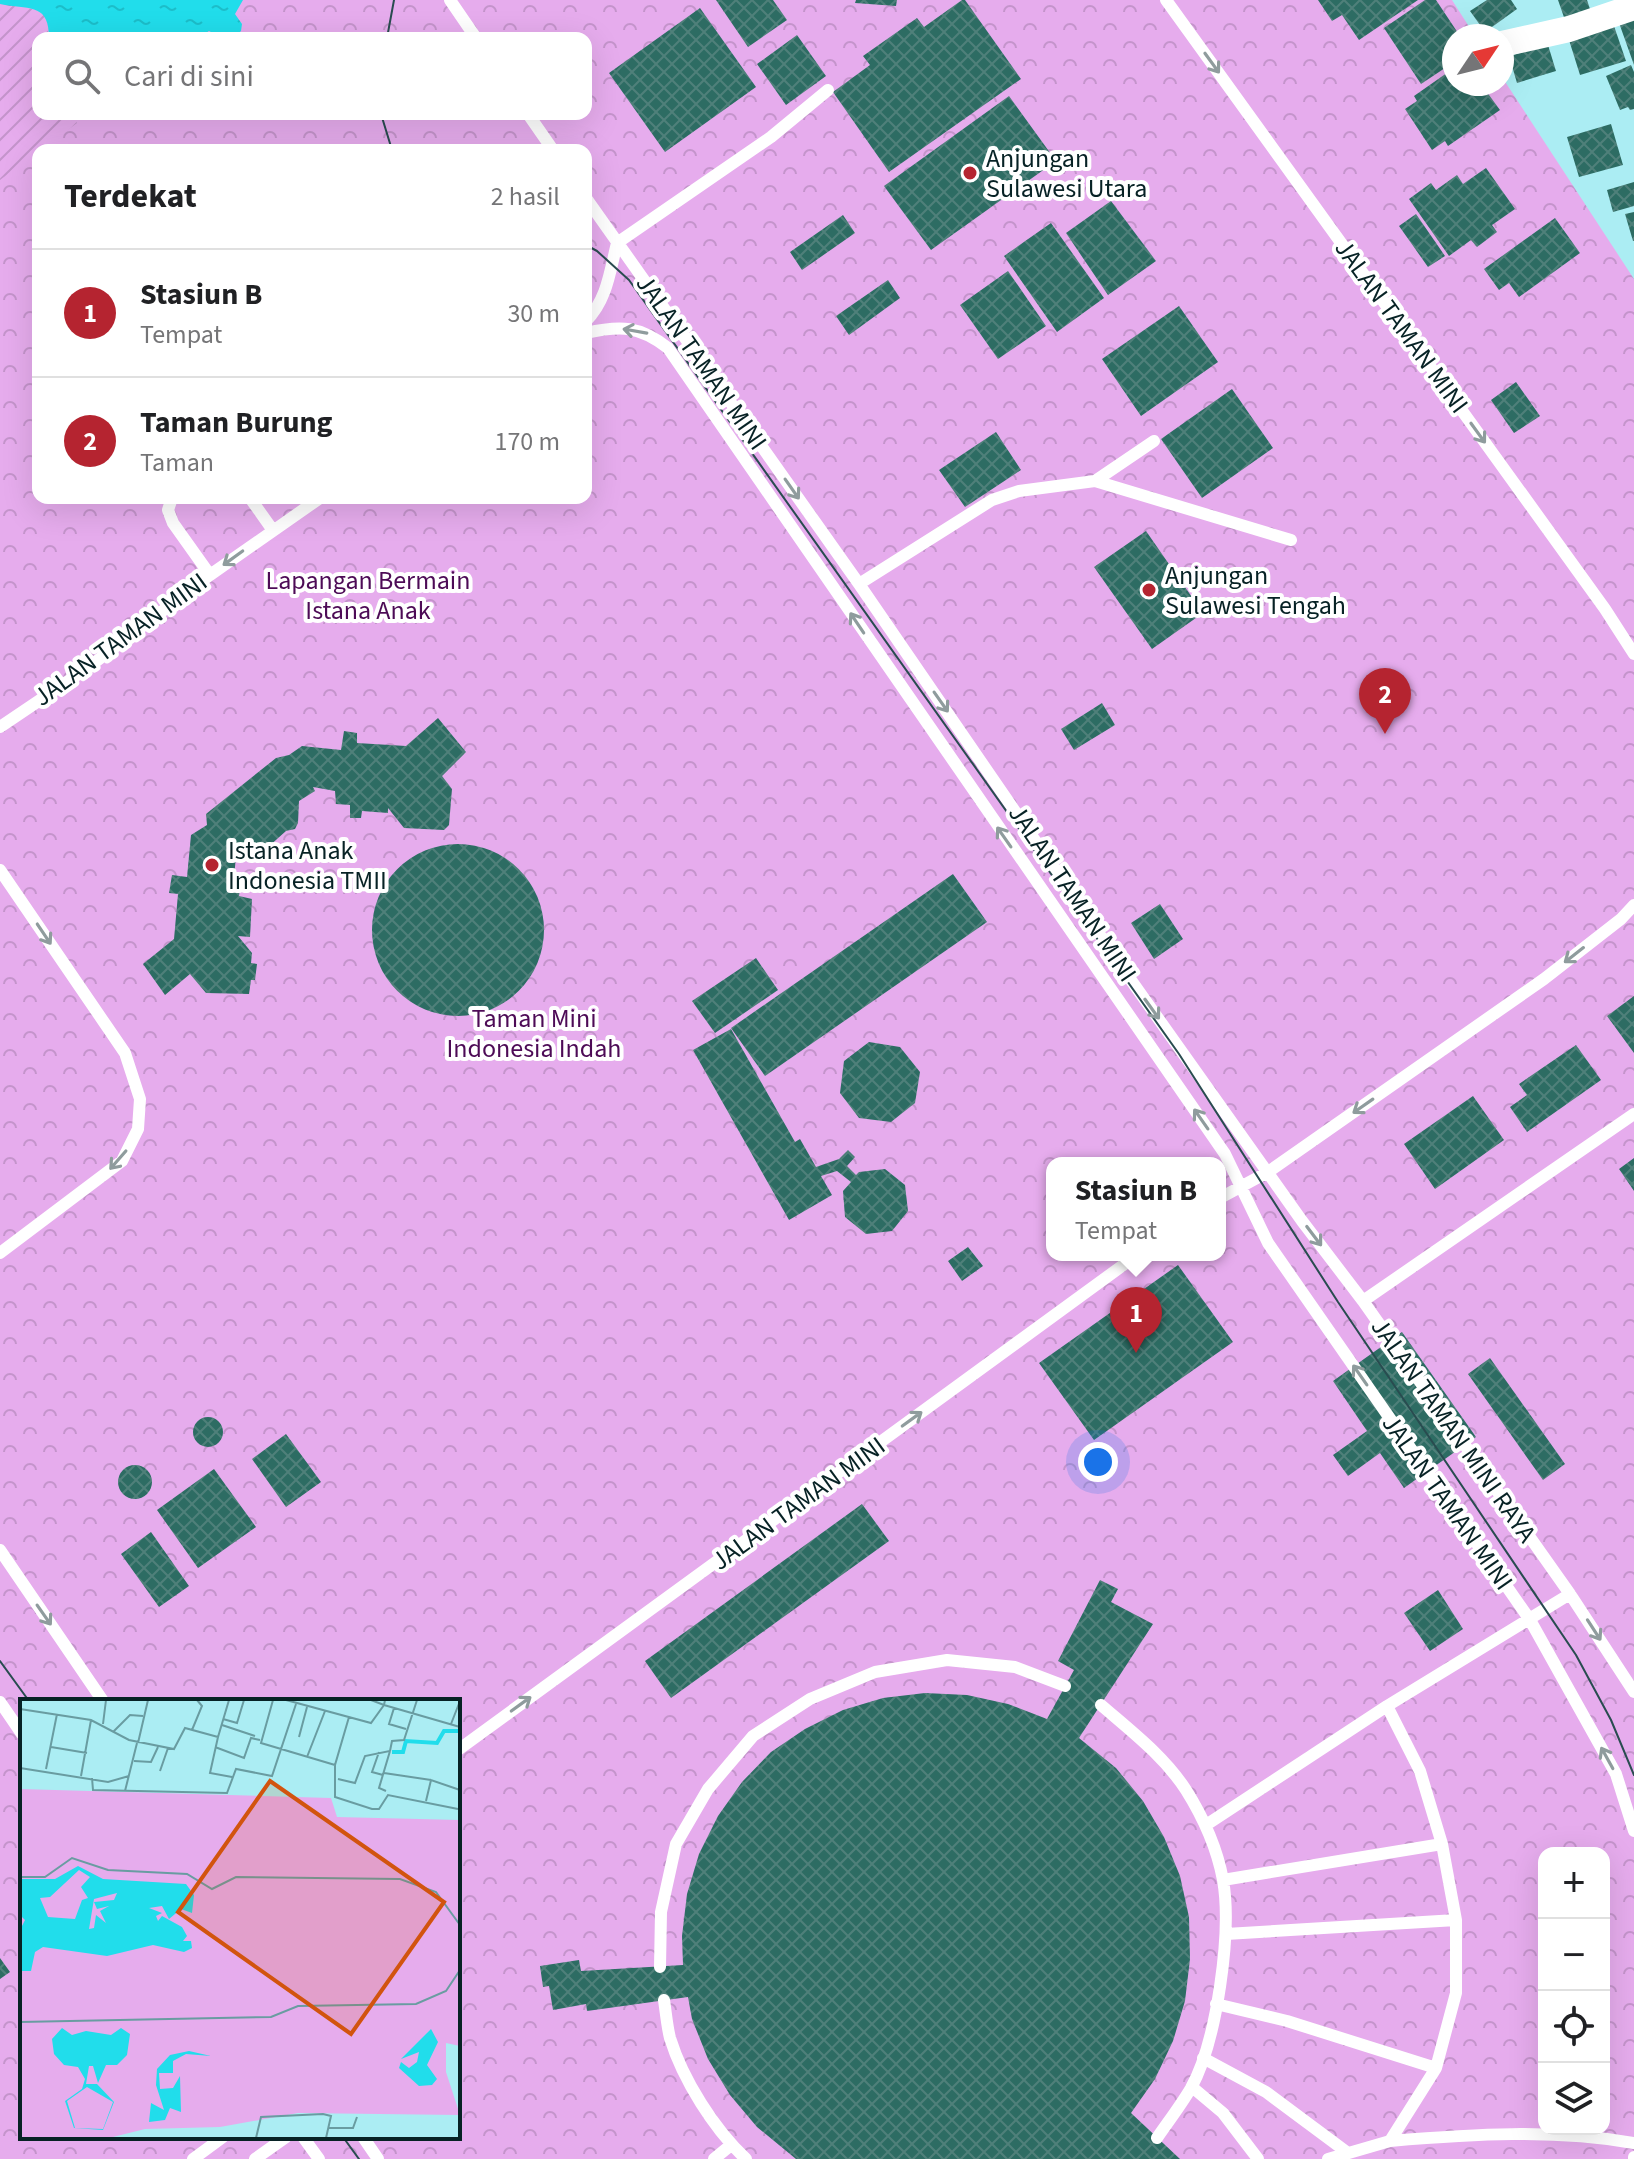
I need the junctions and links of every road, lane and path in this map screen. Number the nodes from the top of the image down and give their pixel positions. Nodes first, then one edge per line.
1 (450, 0) edge
2 (1166, 0) edge
3 (1634, 7) edge
4 (472, 32) edge
5 (1514, 41) edge
6 (828, 90) dead end
7 (532, 120) edge
8 (549, 144) edge
9 (592, 207) edge
10 (617, 243) junction
11 (592, 316) edge
12 (592, 332) edge
13 (1154, 441) dead end
14 (1095, 481) junction
15 (170, 504) edge
16 (254, 504) edge
17 (311, 504) edge
18 (272, 529) junction
19 (1291, 540) dead end
20 (210, 575) junction
21 (859, 584) junction
22 (1634, 654) edge
23 (0, 727) edge
24 (0, 870) edge
25 (1634, 905) edge
26 (1634, 1114) edge
27 (1268, 1172) junction
28 (1239, 1186) junction
29 (1226, 1194) edge
30 (0, 1253) edge
31 (1129, 1261) edge
32 (1363, 1301) junction
33 (0, 1550) edge
34 (1570, 1594) junction
35 (1530, 1620) junction
36 (1065, 1686) dead end
37 (1634, 1692) edge
38 (102, 1699) edge
39 (0, 1702) edge
40 (1101, 1705) dead end
41 (1387, 1706) junction
42 (20, 1731) edge
43 (460, 1749) edge
44 (1206, 1825) junction
45 (1634, 1831) edge
46 (1442, 1844) junction
47 (1223, 1880) junction
48 (1456, 1920) junction
49 (1226, 1934) junction
50 (660, 1967) dead end
51 (664, 2000) dead end
52 (1216, 2004) junction
53 (1203, 2058) junction
54 (1436, 2068) junction
55 (1192, 2087) junction
56 (1157, 2138) dead end
57 (220, 2139) edge
58 (283, 2139) edge
59 (304, 2139) edge
60 (364, 2139) edge
61 (1390, 2141) junction
62 (1634, 2143) edge
63 (731, 2145) junction
64 (1348, 2153) junction
65 (193, 2159) edge
66 (255, 2159) edge
67 (319, 2159) edge
68 (378, 2159) edge
69 (714, 2159) edge
70 (746, 2159) edge
71 (1258, 2159) edge
72 (1328, 2159) edge

1 - 4 lane
2 -> 22 lane, JALAN TAMAN MINI
3 - 5 street
6 - 10 lane
7 - 8 lane
9 - 10 lane, JALAN TAMAN MINI
10 - 11 lane, JALAN TAMAN MINI
10 -> 21 lane, JALAN TAMAN MINI
28 -> 12 lane, JALAN TAMAN MINI
13 - 14 lane
14 - 19 lane
14 - 21 lane
15 - 20 lane
16 - 18 lane
17 - 18 lane, JALAN TAMAN MINI
18 -> 20 lane, JALAN TAMAN MINI
20 - 23 lane, JALAN TAMAN MINI
21 -> 27 lane, JALAN TAMAN MINI
24 -> 30 lane
25 -> 27 lane
26 - 32 lane
27 - 28 lane
27 -> 32 lane, JALAN TAMAN MINI RAYA
28 - 29 lane
35 -> 28 lane, JALAN TAMAN MINI
43 -> 31 lane, JALAN TAMAN MINI
32 - 34 lane, JALAN TAMAN MINI RAYA
33 -> 38 lane
34 - 35 lane
34 -> 37 lane, JALAN TAMAN MINI RAYA
35 - 41 lane
45 -> 35 lane, JALAN TAMAN MINI
36 - 50 lane
39 - 42 lane
40 - 44 lane
41 - 44 lane
41 - 46 lane
44 - 47 lane
46 - 47 lane
46 - 48 lane
47 - 49 lane
48 - 49 lane
48 - 54 lane
49 - 52 lane
51 - 63 lane
52 - 53 lane
52 - 54 lane
53 - 55 lane
53 - 64 lane
54 - 61 lane
55 - 56 lane
55 - 71 lane
57 - 65 lane
58 - 66 lane
59 - 67 lane
60 - 68 lane
61 - 62 lane
61 - 64 lane
63 - 69 lane
63 - 70 lane
64 - 72 lane

